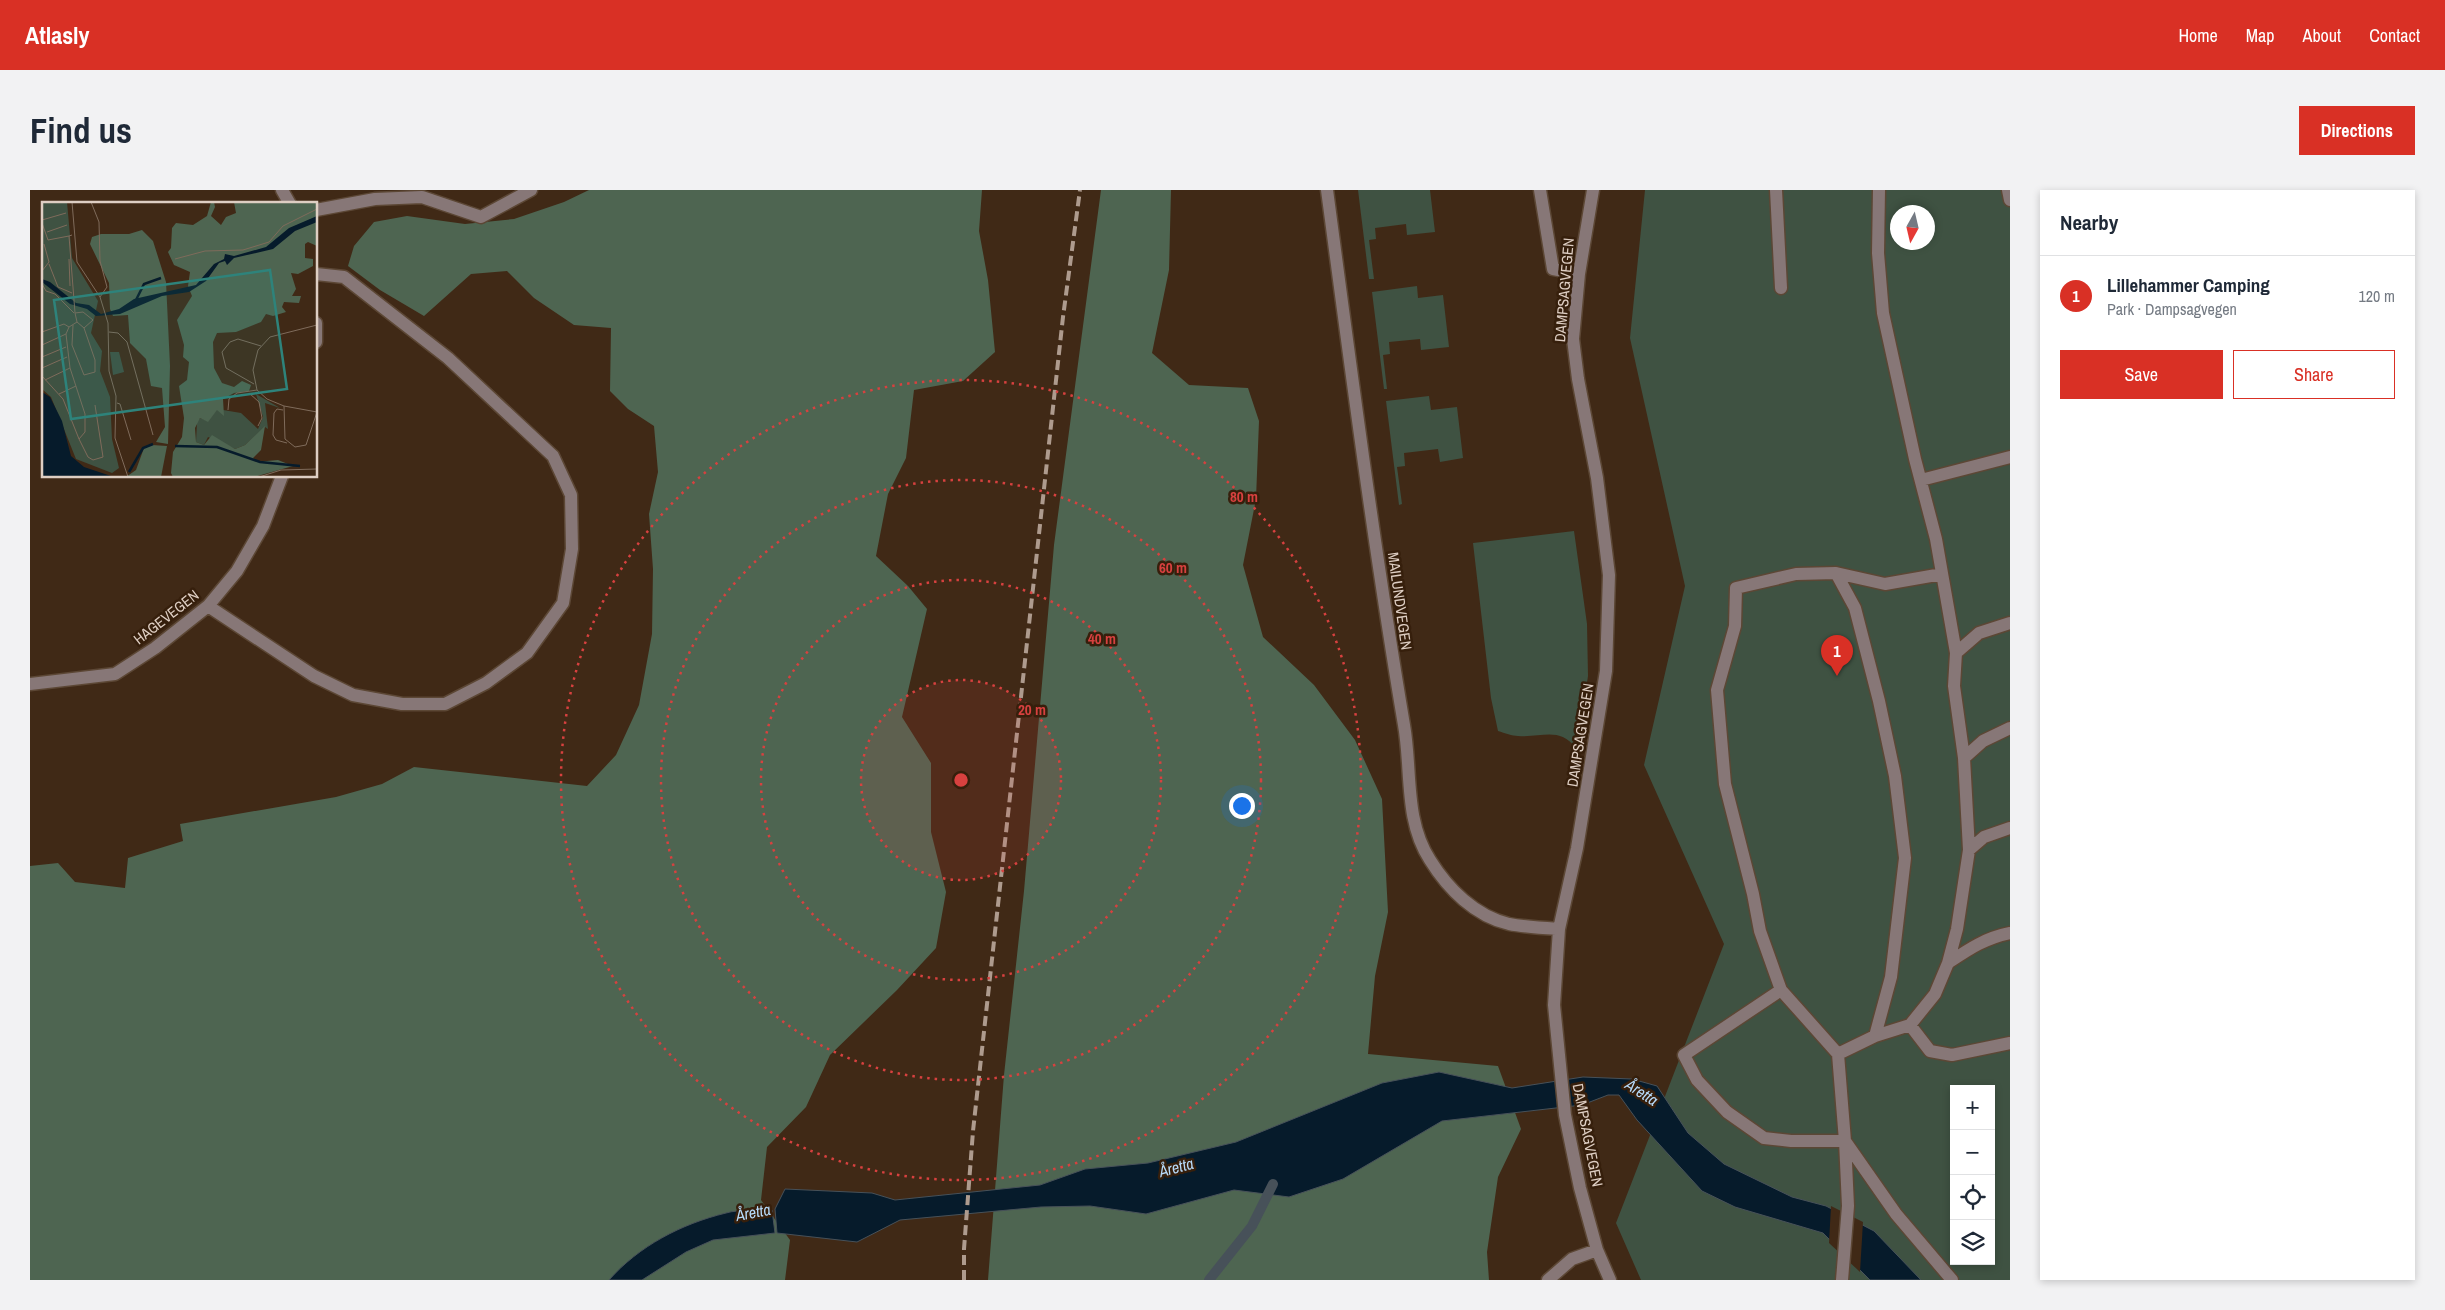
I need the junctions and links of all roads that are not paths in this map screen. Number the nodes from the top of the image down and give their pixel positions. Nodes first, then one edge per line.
1 (282, 190) edge
2 (531, 190) edge
3 (1327, 190) edge
4 (1540, 190) edge
5 (1593, 190) edge
6 (1776, 190) edge
7 (1879, 190) edge
8 (2008, 190) edge
9 (370, 194) edge
10 (2010, 200) edge
11 (289, 202) edge
12 (318, 209) edge
13 (318, 274) edge
14 (1579, 274) junction
15 (1780, 288) dead end
16 (2010, 457) edge
17 (281, 478) edge
18 (1921, 480) junction
19 (1836, 573) junction
20 (1942, 574) junction
21 (208, 606) junction
22 (2010, 623) edge
23 (1956, 653) junction
24 (30, 684) edge
25 (2010, 728) edge
26 (1964, 758) junction
27 (2010, 828) edge
28 (1969, 850) junction
29 (1559, 930) junction
30 (2010, 933) edge
31 (1948, 963) junction
32 (1781, 990) junction
33 (1910, 1025) junction
34 (1875, 1036) junction
35 (2010, 1043) edge
36 (1838, 1054) junction
37 (1845, 1141) junction
38 (1597, 1250) junction
39 (1548, 1280) edge
40 (1610, 1280) edge
41 (1842, 1280) edge
42 (1952, 1280) edge

1 - 11 street
2 - 9 street
3 - 29 street, MAILUNDVEGEN
4 - 14 street
5 - 14 street, DAMPSAGVEGEN
6 - 15 street
7 - 18 street
8 - 10 street
9 - 12 street
13 - 21 street
14 - 29 street, DAMPSAGVEGEN
16 - 18 street
17 - 21 street, HAGEVEGEN
18 - 20 street
19 - 20 street
19 - 32 street
19 - 34 street
20 - 23 street
21 - 24 street, HAGEVEGEN
22 - 23 street
23 - 26 street
25 - 26 street
26 - 28 street
27 - 28 street
28 - 31 street
29 - 38 street, DAMPSAGVEGEN
30 - 31 street
31 - 33 street
32 - 36 street
32 - 37 street
33 - 34 street
33 - 35 street
34 - 36 street
36 - 37 street
37 - 41 street
37 - 42 street
38 - 39 street
38 - 40 street, DAMPSAGVEGEN

